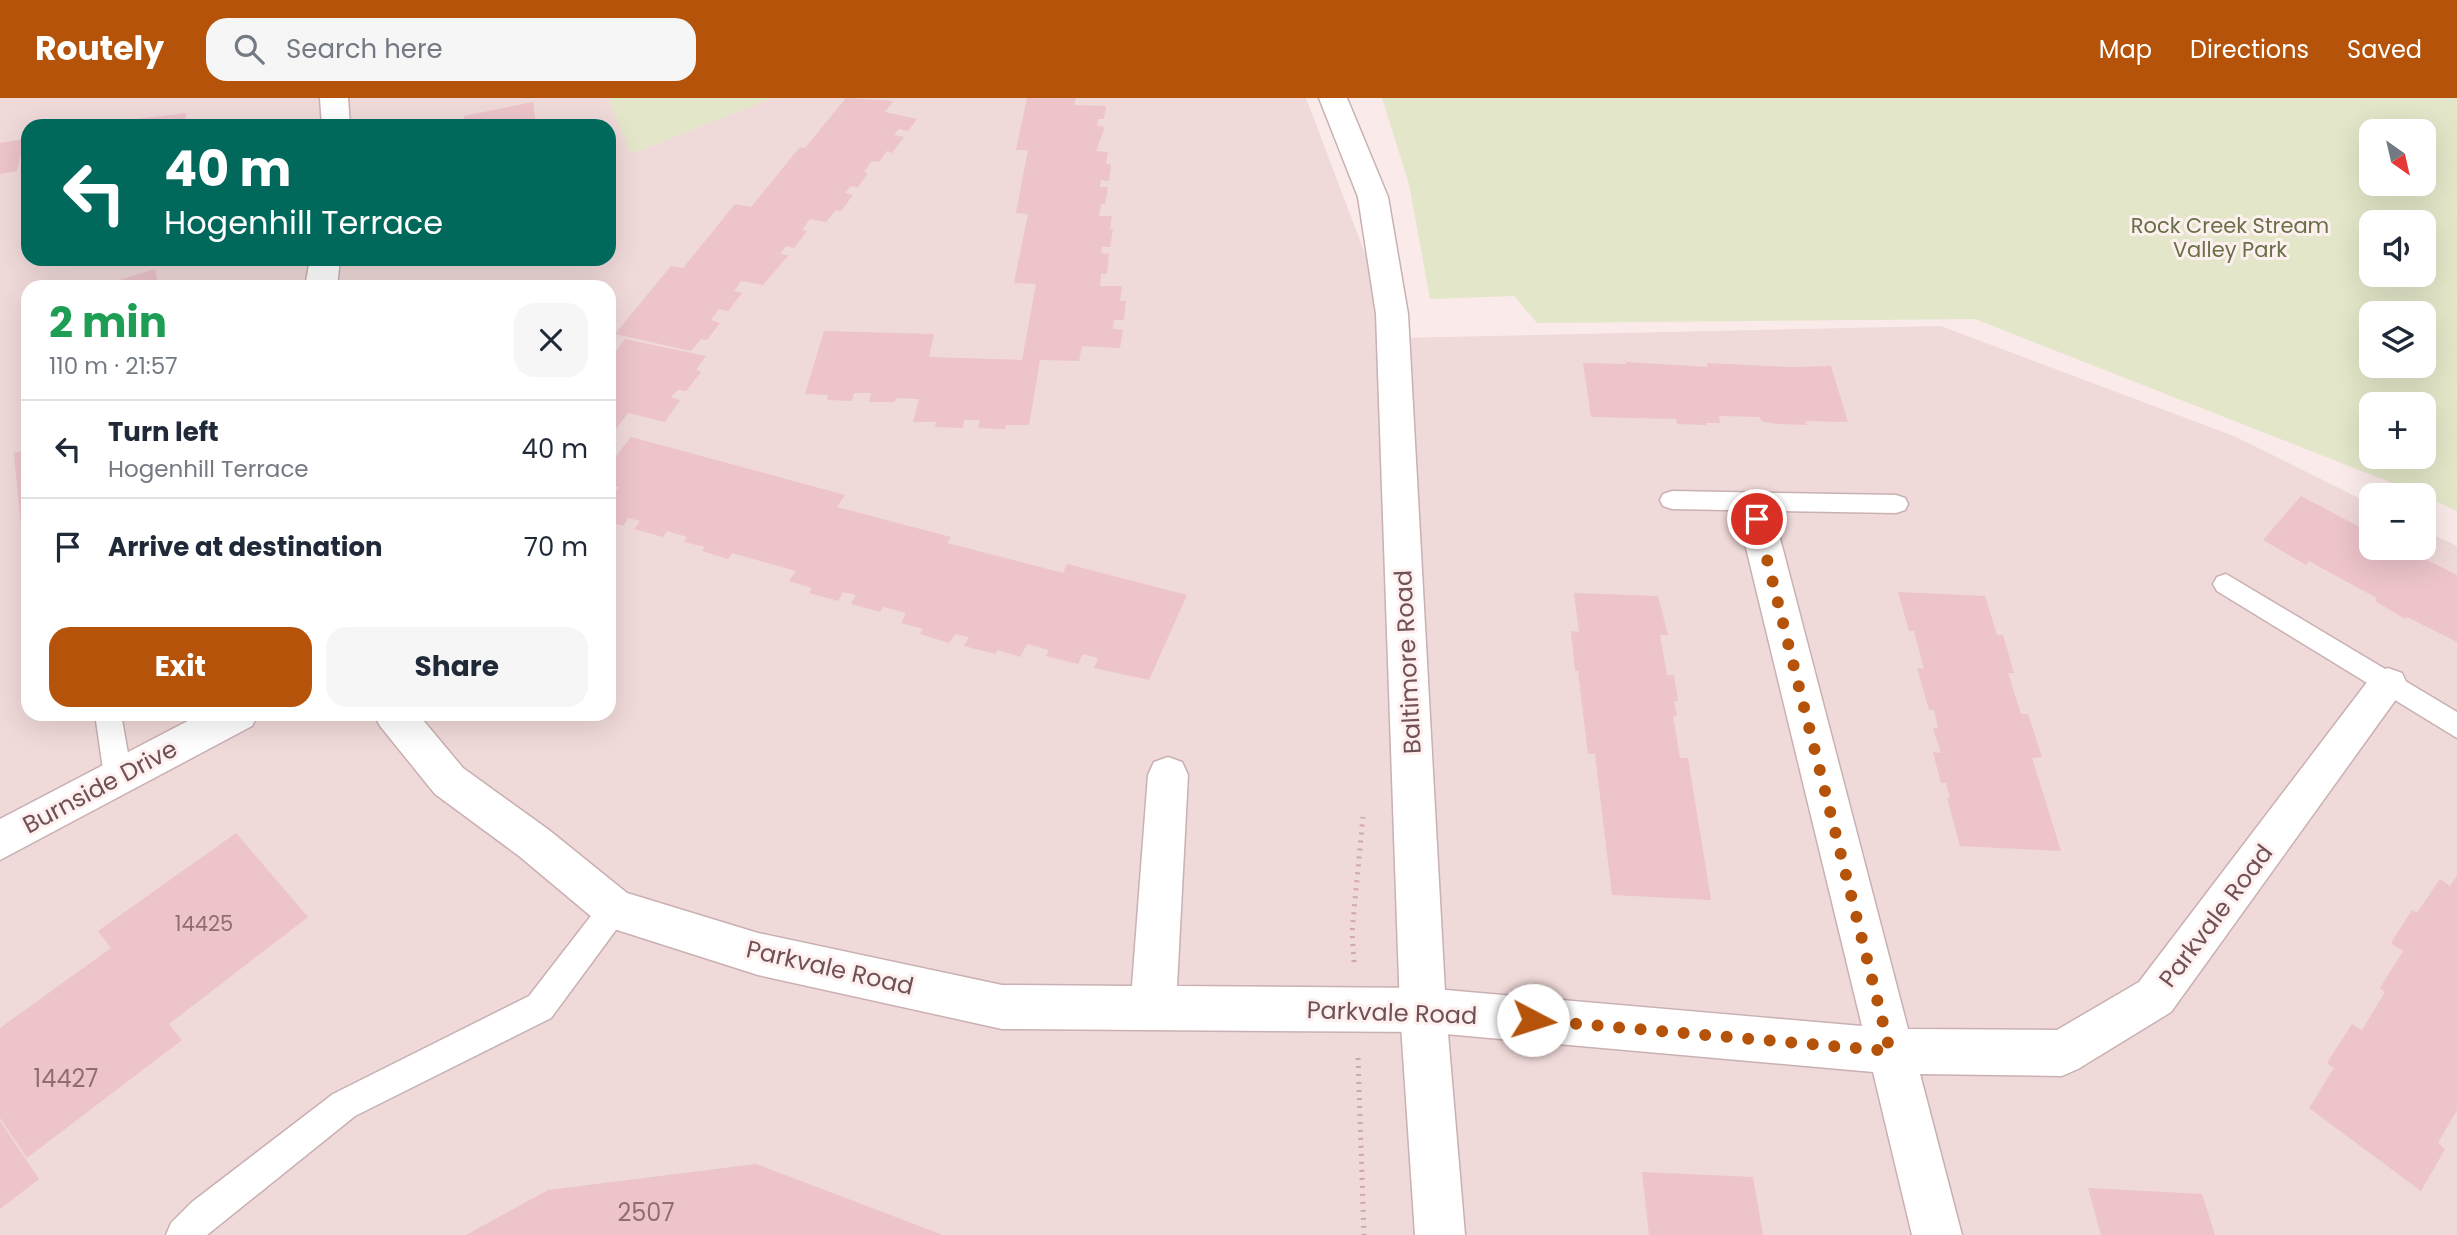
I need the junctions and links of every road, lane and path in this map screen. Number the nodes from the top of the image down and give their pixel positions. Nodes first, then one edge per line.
1 (334, 98) edge
2 (1333, 98) edge
3 (335, 119) edge
4 (1672, 500) dead end
5 (1896, 504) dead end
6 (1755, 510) junction
7 (2226, 584) dead end
8 (2388, 684) junction
9 (109, 721) edge
10 (224, 721) edge
11 (400, 721) edge
12 (2457, 726) edge
13 (1168, 775) dead end
14 (118, 776) junction
15 (0, 841) edge
16 (614, 909) junction
17 (1153, 1008) junction
18 (1423, 1010) junction
19 (1890, 1051) junction
20 (183, 1235) edge
21 (1440, 1235) edge
22 (1937, 1235) edge

1 - 3 street
2 - 18 street, Baltimore Road
4 - 6 lane
5 - 6 lane
6 - 19 street
7 - 8 lane
8 - 12 lane
8 - 19 street, Parkvale Road
9 - 14 lane
10 - 14 street, Burnside Drive
11 - 16 street, Parkvale Road
13 - 17 street
14 - 15 street, Burnside Drive
16 - 17 street, Parkvale Road
16 - 20 lane
17 - 18 street, Parkvale Road
18 - 19 street, Parkvale Road
18 - 21 street, Baltimore Road
19 - 22 street

